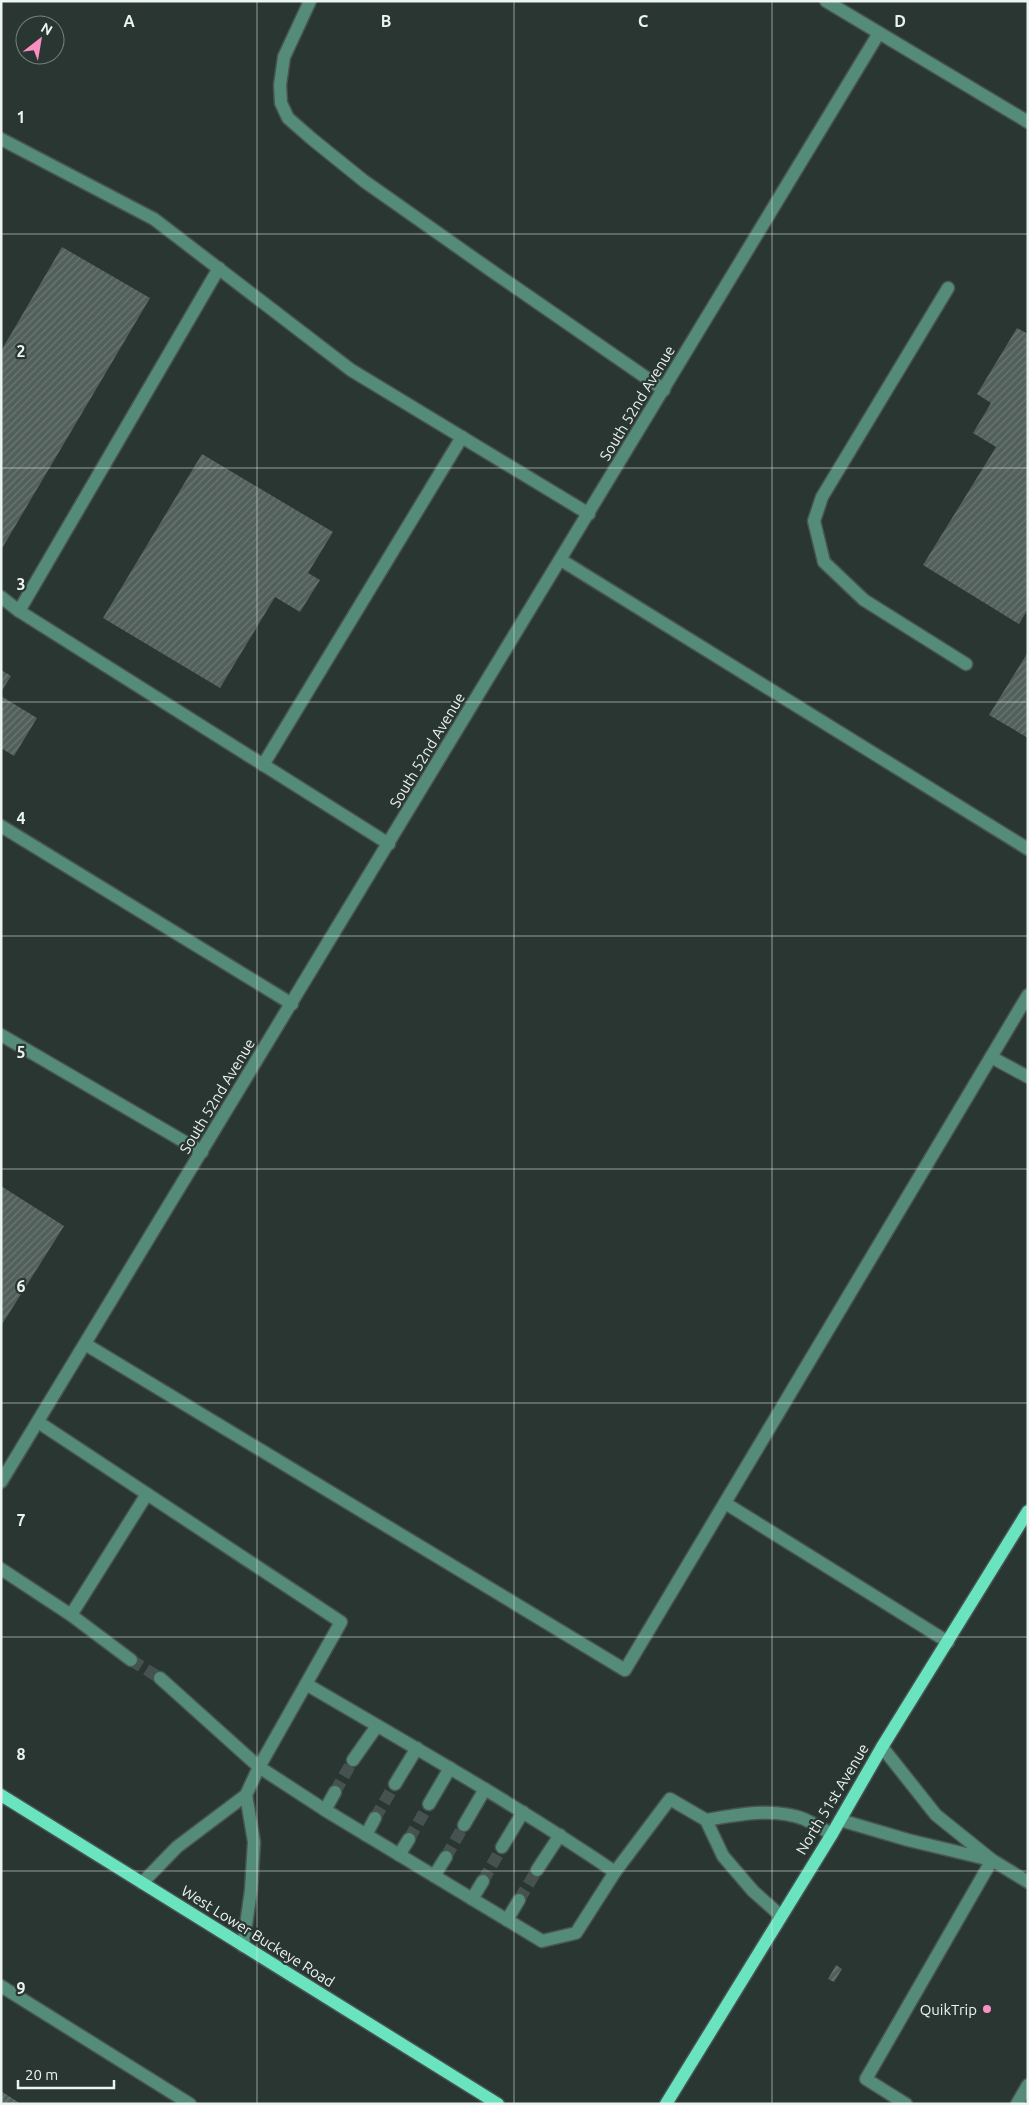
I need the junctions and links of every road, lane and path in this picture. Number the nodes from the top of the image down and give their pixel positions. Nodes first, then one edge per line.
1 (310, 1) edge
2 (826, 1) edge
3 (879, 33) junction
4 (1028, 122) edge
5 (2, 142) edge
6 (219, 268) junction
7 (948, 288) dead end
8 (664, 390) junction
9 (462, 437) junction
10 (589, 514) junction
11 (561, 560) junction
12 (1, 597) edge
13 (19, 612) junction
14 (966, 664) dead end
15 (263, 765) junction
16 (1, 826) edge
17 (389, 844) junction
18 (1028, 849) edge
19 (1028, 995) edge
20 (292, 1004) junction
21 (1, 1034) edge
22 (991, 1057) junction
23 (1028, 1077) edge
24 (202, 1152) junction
25 (85, 1344) junction
26 (38, 1422) junction
27 (3, 1477) edge
28 (148, 1494) junction
29 (725, 1503) junction
30 (1028, 1511) edge
31 (1, 1569) edge
32 (71, 1615) junction
33 (948, 1642) junction
34 (131, 1660) tunnel mouth
35 (160, 1678) tunnel mouth
36 (306, 1684) junction
37 (377, 1726) junction
38 (882, 1747) junction
39 (417, 1748) junction
40 (354, 1760) tunnel mouth
41 (259, 1767) junction
42 (450, 1768) junction
43 (395, 1784) tunnel mouth
44 (485, 1789) junction
45 (335, 1792) tunnel mouth
46 (1, 1795) edge
47 (246, 1795) junction
48 (429, 1804) tunnel mouth
49 (325, 1810) junction
50 (523, 1812) junction
51 (375, 1818) tunnel mouth
52 (706, 1820) junction
53 (840, 1820) junction
54 (464, 1825) tunnel mouth
55 (366, 1834) junction
56 (832, 1834) junction
57 (560, 1835) junction
58 (409, 1839) tunnel mouth
59 (502, 1847) tunnel mouth
60 (399, 1855) junction
61 (446, 1857) tunnel mouth
62 (992, 1860) junction
63 (537, 1870) tunnel mouth
64 (615, 1872) junction
65 (434, 1876) junction
66 (483, 1882) tunnel mouth
67 (1028, 1882) edge
68 (142, 1883) junction
69 (472, 1899) junction
70 (520, 1900) tunnel mouth
71 (781, 1916) junction
72 (507, 1920) junction
73 (243, 1946) junction
74 (1, 1986) edge
75 (1028, 2085) edge
76 (190, 2104) edge
77 (498, 2104) edge
78 (666, 2104) edge
79 (906, 2104) edge
80 (1017, 2104) edge

1 - 8 street
2 - 3 street
3 - 4 street
3 - 8 street, South 52nd Avenue
5 - 6 street
6 - 9 street
6 - 13 street
7 - 14 street
8 - 10 street, South 52nd Avenue
9 - 10 street
9 - 15 street
10 - 11 street, South 52nd Avenue
11 - 17 street, South 52nd Avenue
11 - 18 street
12 - 13 street
13 - 15 street
15 - 17 street
16 - 20 street
17 - 20 street, South 52nd Avenue
19 - 22 street
20 - 24 street, South 52nd Avenue
21 - 24 street
22 - 23 street
22 - 29 street
24 - 25 street, South 52nd Avenue
25 - 26 street, South 52nd Avenue
25 - 29 street
26 - 27 street, South 52nd Avenue
26 - 28 street
28 - 32 street
28 - 36 street
29 - 33 street
30 - 33 main road, North 51st Avenue
31 - 32 street
32 - 34 street
33 - 38 main road, North 51st Avenue
35 - 41 street
36 - 37 street
36 - 41 street
37 - 39 street
37 - 40 street
38 - 53 main road, North 51st Avenue
38 - 62 street
39 - 42 street
39 - 43 street
41 - 47 street
41 - 49 street
42 - 44 street
42 - 48 street
44 - 50 street
44 - 54 street
45 - 49 street
46 - 68 main road, West Lower Buckeye Road
47 - 68 street
47 - 73 street
49 - 55 street
50 - 57 street
50 - 59 street
51 - 55 street
52 - 56 street
52 - 64 street
52 - 71 street
53 - 56 main road, North 51st Avenue
53 - 62 street
55 - 60 street
56 - 71 main road, North 51st Avenue
57 - 63 street
57 - 64 street
58 - 60 street
60 - 65 street
61 - 65 street
62 - 67 street
62 - 79 street
64 - 72 street
65 - 69 street
66 - 69 street
68 - 73 main road, West Lower Buckeye Road
69 - 72 street
70 - 72 street
71 - 78 main road, North 51st Avenue
73 - 77 main road, West Lower Buckeye Road
74 - 76 street
75 - 80 street

